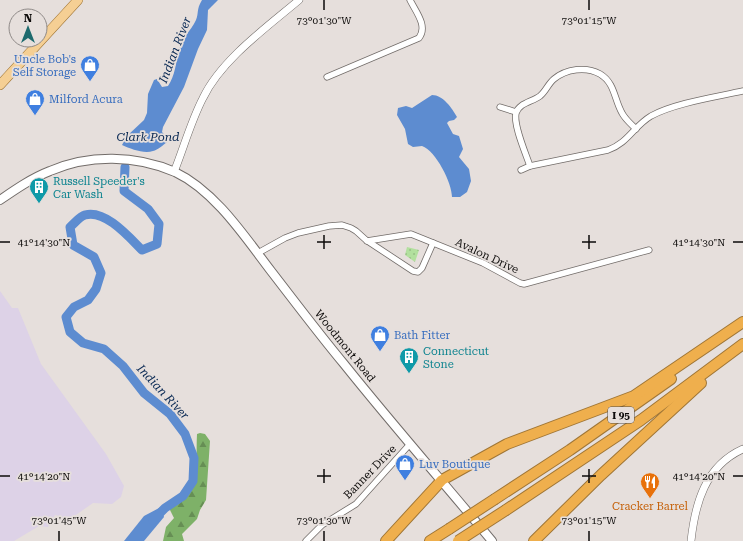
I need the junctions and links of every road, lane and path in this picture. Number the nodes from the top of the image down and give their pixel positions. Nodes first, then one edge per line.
1 (78, 0) edge
2 (298, 0) edge
3 (410, 0) edge
4 (327, 77) dead end
5 (0, 85) edge
6 (743, 91) edge
7 (500, 107) dead end
8 (516, 112) junction
9 (636, 129) junction
10 (530, 166) junction
11 (521, 170) dead end
12 (174, 172) junction
13 (0, 200) edge
14 (368, 241) junction
15 (433, 243) junction
16 (649, 250) dead end
17 (258, 253) junction
18 (743, 324) edge
19 (743, 344) edge
20 (410, 444) junction
21 (743, 449) edge
22 (442, 480) junction
23 (306, 541) edge
24 (386, 541) edge
25 (430, 541) edge
26 (458, 541) edge
27 (492, 541) edge
28 (534, 541) edge
29 (691, 541) edge

1 - 5 main road
2 - 12 street
3 - 4 street
6 - 9 street
7 - 8 street
8 - 9 street
8 - 10 street
9 - 10 street
10 - 11 street
12 - 13 main road, Woodmont Road
12 - 17 main road, Woodmont Road
14 - 15 street, Avalon Drive
14 - 15 street
14 - 17 street
15 - 16 street, Avalon Drive
17 - 20 main road, Woodmont Road
18 - 22 highway
18 - 25 highway, I 95, bridge
19 - 26 highway, I 95, bridge
19 - 28 highway
20 - 22 main road, Woodmont Road
20 - 23 street, Banner Drive
21 - 29 street
22 - 24 highway
22 - 27 main road, Woodmont Road

